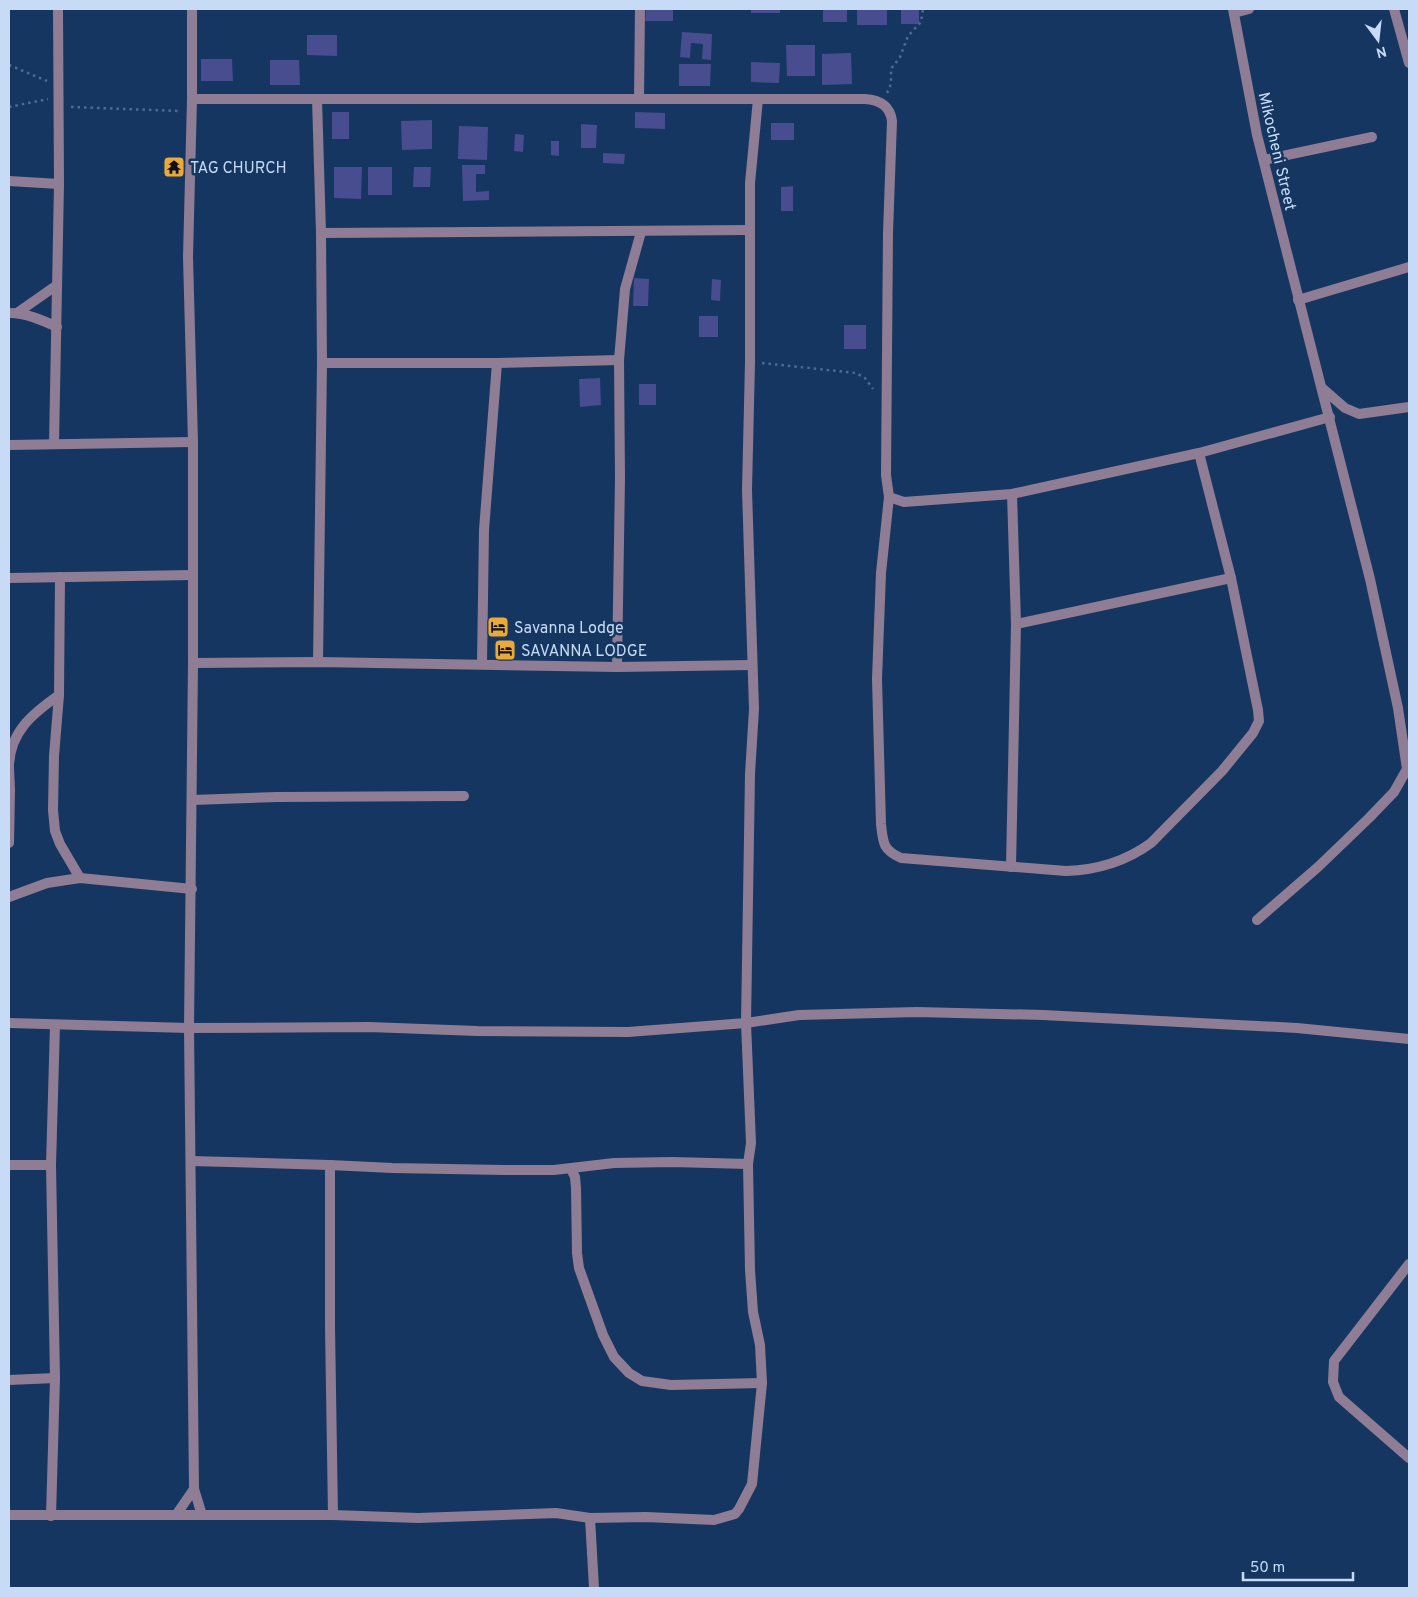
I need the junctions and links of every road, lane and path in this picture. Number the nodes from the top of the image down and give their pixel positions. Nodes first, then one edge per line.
1 (58, 9) edge
2 (192, 9) edge
3 (640, 9) edge
4 (923, 9) edge
5 (1249, 9) edge
6 (1394, 9) edge
7 (1234, 11) edge
8 (1409, 62) edge
9 (9, 65) edge
10 (59, 86) junction
11 (192, 99) junction
12 (317, 99) junction
13 (639, 99) junction
14 (758, 99) junction
15 (59, 102) junction
16 (884, 104) junction
17 (9, 108) edge
18 (192, 112) junction
19 (1372, 137) dead end
20 (1264, 160) junction
21 (9, 181) edge
22 (59, 184) junction
23 (750, 230) junction
24 (641, 232) junction
25 (321, 233) junction
26 (1409, 267) edge
27 (57, 285) junction
28 (1298, 300) junction
29 (13, 312) edge
30 (57, 327) junction
31 (618, 360) junction
32 (750, 362) junction
33 (322, 363) junction
34 (497, 363) junction
35 (1321, 388) junction
36 (874, 390) dead end
37 (1409, 407) edge
38 (1330, 417) junction
39 (193, 442) junction
40 (54, 444) junction
41 (9, 445) edge
42 (1199, 453) junction
43 (1012, 494) junction
44 (889, 497) junction
45 (193, 575) junction
46 (9, 578) edge
47 (60, 578) junction
48 (1231, 578) junction
49 (1016, 624) junction
50 (318, 662) junction
51 (194, 664) junction
52 (482, 664) junction
53 (752, 665) junction
54 (617, 667) junction
55 (59, 695) junction
56 (9, 767) edge
57 (464, 796) dead end
58 (192, 800) junction
59 (9, 843) edge
60 (1011, 867) junction
61 (80, 878) junction
62 (192, 889) junction
63 (9, 897) edge
64 (1257, 920) dead end
65 (9, 1023) edge
66 (746, 1023) junction
67 (55, 1025) junction
68 (189, 1028) junction
69 (1409, 1039) edge
70 (191, 1161) junction
71 (748, 1164) junction
72 (9, 1165) edge
73 (51, 1165) junction
74 (330, 1165) junction
75 (571, 1169) junction
76 (1409, 1264) edge
77 (55, 1378) junction
78 (9, 1380) edge
79 (762, 1383) junction
80 (1409, 1458) edge
81 (194, 1489) junction
82 (9, 1515) edge
83 (202, 1515) junction
84 (334, 1515) junction
85 (50, 1516) junction
86 (176, 1516) junction
87 (590, 1518) junction
88 (594, 1588) edge

1 - 10 street
2 - 11 street
3 - 13 street
4 - 16 path
5 - 7 street
6 - 8 street
7 - 20 street, Mikocheni Street
9 - 10 path
10 - 15 street
11 - 12 street
11 - 18 street
12 - 13 street
12 - 25 street
13 - 14 street
14 - 16 street
14 - 23 street
15 - 17 path
15 - 18 path
15 - 22 street
16 - 44 street
18 - 39 street
19 - 20 street
20 - 28 street, Mikocheni Street
21 - 22 street
22 - 27 street
23 - 24 street
23 - 32 street
24 - 25 street
24 - 31 street
25 - 33 street
26 - 28 street
27 - 29 street
27 - 30 street
28 - 35 street, Mikocheni Street
29 - 30 street
30 - 40 street
31 - 34 street
31 - 54 street
32 - 36 path
32 - 53 street
33 - 34 street
33 - 50 street
34 - 52 street
35 - 37 street
35 - 38 street, Mikocheni Street
38 - 42 street
38 - 64 street, Mikocheni Street
39 - 40 street
39 - 45 street
40 - 41 street
42 - 43 street
42 - 48 street
43 - 44 street
43 - 49 street
44 - 60 street
45 - 47 street
45 - 51 street
46 - 47 street
47 - 55 street
48 - 49 street
48 - 60 street
49 - 60 street
50 - 51 street
50 - 52 street
51 - 58 street
52 - 54 street
53 - 54 street
53 - 66 street
55 - 56 street
55 - 61 street
56 - 59 street
57 - 58 street
58 - 62 street
61 - 62 street
61 - 63 street
62 - 68 street
65 - 67 street
66 - 68 street
66 - 69 street
66 - 71 street
67 - 68 street
67 - 73 street
68 - 70 street
70 - 74 street
70 - 81 street
71 - 75 street
71 - 79 street
72 - 73 street
73 - 77 street
74 - 75 street
74 - 84 street
75 - 79 street
76 - 80 street
77 - 78 street
77 - 85 street
79 - 87 street
81 - 83 street
81 - 86 street
82 - 85 street
83 - 84 street
83 - 86 street
84 - 87 street
85 - 86 street
87 - 88 street

